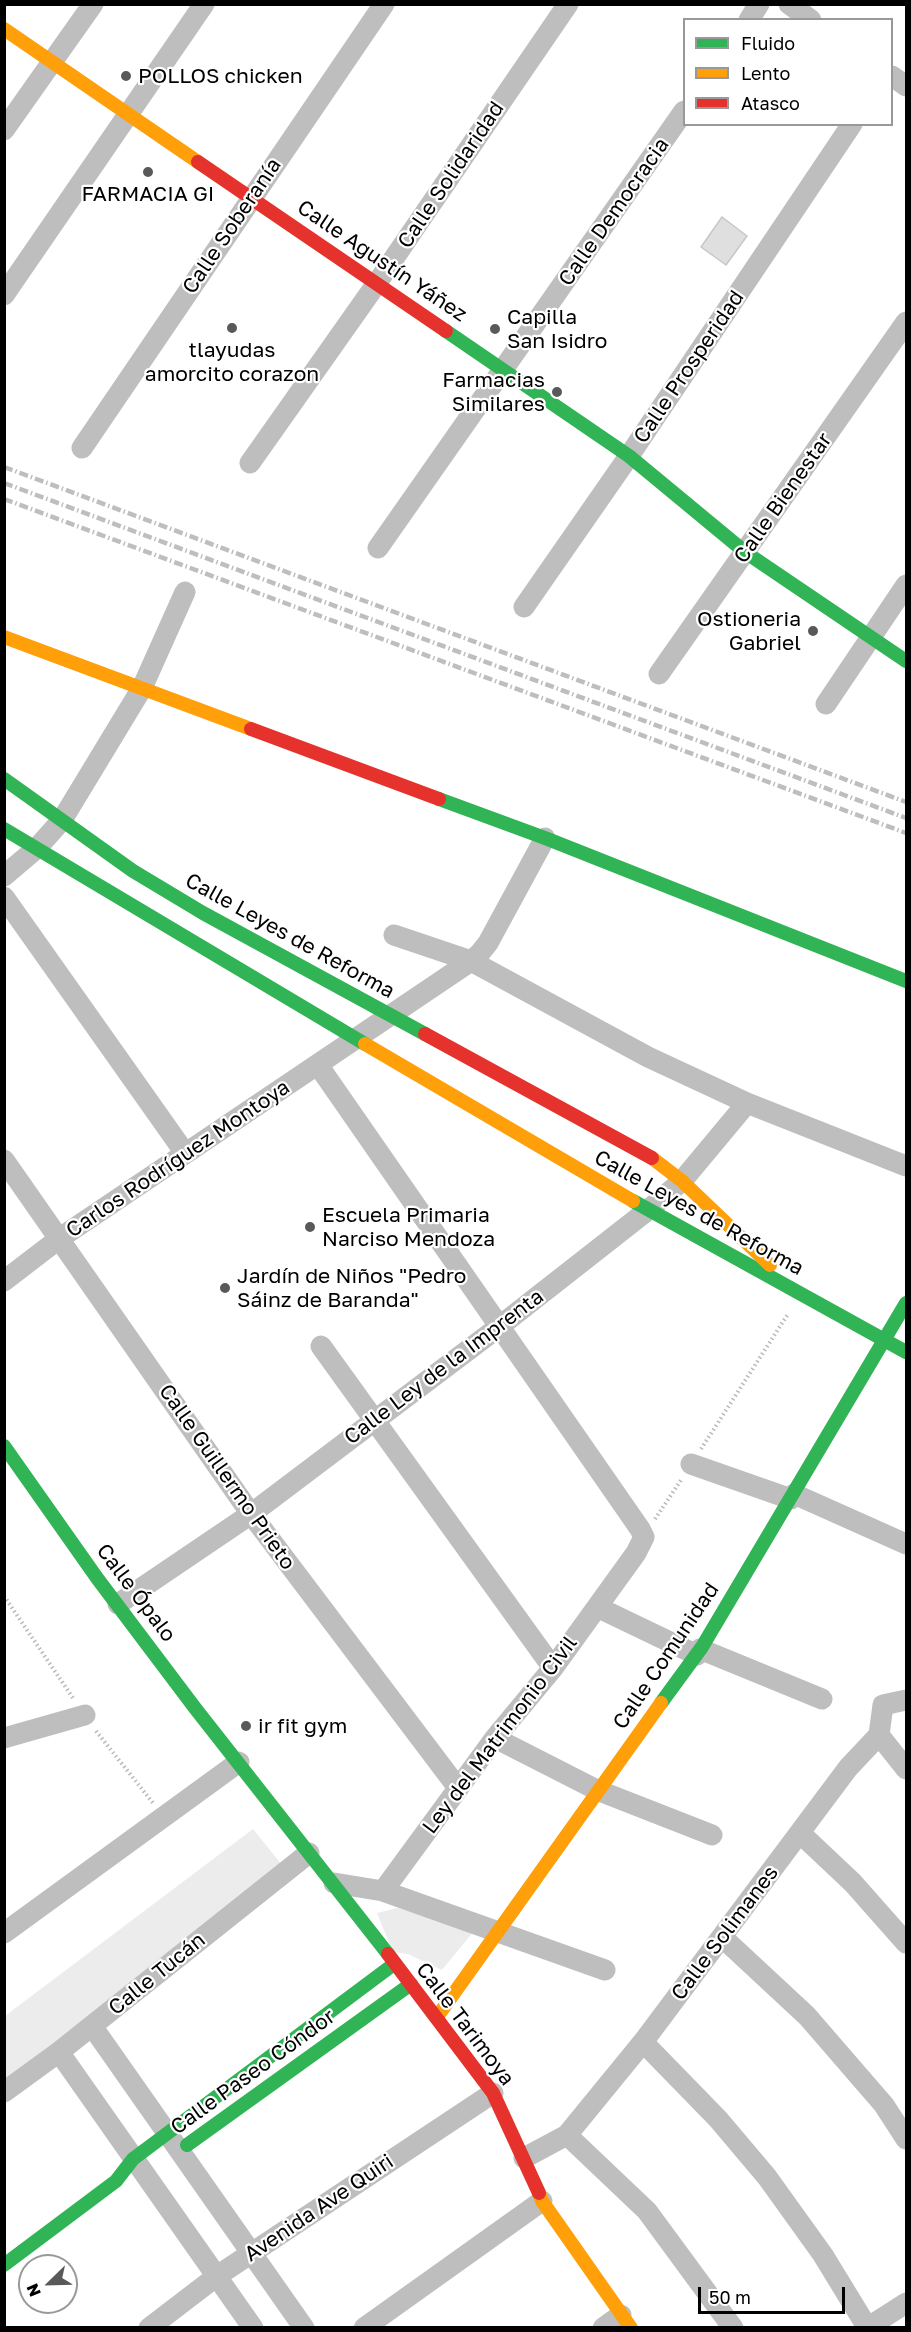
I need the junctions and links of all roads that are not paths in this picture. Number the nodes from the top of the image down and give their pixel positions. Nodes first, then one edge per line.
1 (93, 4) edge
2 (204, 4) edge
3 (384, 4) edge
4 (568, 4) edge
5 (759, 4) edge
6 (789, 4) edge
7 (824, 4) edge
8 (750, 18) edge
9 (809, 18) edge
10 (814, 18) edge
11 (4, 29) edge
12 (53, 61) junction
13 (893, 77) edge
14 (906, 86) edge
15 (683, 112) edge
16 (129, 113) junction
17 (851, 126) edge
18 (4, 130) edge
19 (252, 197) junction
20 (377, 283) junction
21 (4, 295) edge
22 (906, 322) edge
23 (503, 369) junction
24 (82, 448) dead end
25 (629, 456) junction
26 (250, 463) dead end
27 (378, 548) dead end
28 (744, 552) junction
29 (906, 585) edge
30 (185, 592) dead end
31 (524, 607) dead end
32 (4, 637) edge
33 (870, 637) junction
34 (906, 661) edge
35 (659, 674) dead end
36 (142, 688) junction
37 (826, 704) dead end
38 (4, 779) edge
39 (62, 820) junction
40 (4, 829) edge
41 (545, 838) junction
42 (37, 848) junction
43 (4, 876) edge
44 (4, 897) edge
45 (394, 934) dead end
46 (471, 961) junction
47 (906, 981) edge
48 (389, 1016) junction
49 (354, 1038) junction
50 (318, 1065) junction
51 (747, 1103) junction
52 (184, 1153) junction
53 (4, 1160) edge
54 (906, 1166) edge
55 (682, 1180) junction
56 (648, 1210) junction
57 (60, 1238) junction
58 (4, 1281) edge
59 (801, 1295) junction
60 (906, 1303) edge
61 (501, 1326) junction
62 (885, 1340) junction
63 (321, 1347) dead end
64 (906, 1352) edge
65 (374, 1420) junction
66 (4, 1446) edge
67 (692, 1464) road end
68 (793, 1497) junction
69 (250, 1514) junction
70 (906, 1544) edge
71 (118, 1604) junction
72 (597, 1607) junction
73 (698, 1652) junction
74 (553, 1668) junction
75 (822, 1699) dead end
76 (906, 1700) edge
77 (85, 1715) dead end
78 (879, 1735) junction
79 (4, 1738) edge
80 (495, 1738) junction
81 (239, 1762) junction
82 (906, 1769) edge
83 (458, 1788) junction
84 (597, 1790) junction
85 (800, 1833) junction
86 (712, 1835) dead end
87 (309, 1853) junction
88 (334, 1883) junction
89 (383, 1891) junction
90 (496, 1932) junction
91 (4, 1933) edge
92 (722, 1937) junction
93 (906, 1943) edge
94 (394, 1964) junction
95 (605, 1970) dead end
96 (411, 1984) junction
97 (436, 2017) junction
98 (92, 2026) junction
99 (643, 2042) junction
100 (59, 2052) junction
101 (4, 2092) edge
102 (493, 2093) junction
103 (167, 2133) junction
104 (567, 2135) junction
105 (906, 2139) edge
106 (175, 2154) junction
107 (524, 2158) junction
108 (144, 2168) junction
109 (116, 2181) junction
110 (542, 2201) junction
111 (251, 2253) junction
112 (4, 2265) edge
113 (217, 2276) junction
114 (906, 2303) edge
115 (626, 2321) edge
116 (867, 2327) edge
117 (149, 2328) edge
118 (253, 2328) edge
119 (304, 2328) edge
120 (364, 2328) edge
121 (603, 2328) edge
122 (734, 2328) edge

1 - 12 street
2 - 16 street
3 - 19 street, Calle Soberanía
4 - 20 street, Calle Solidaridad
5 - 8 street
6 - 9 street
7 - 10 street
11 - 12 street, Calle Agustín Yáñez
12 - 16 street, Calle Agustín Yáñez
12 - 18 street
13 - 14 street
15 - 23 street, Calle Democracia
16 - 19 street, Calle Agustín Yáñez
16 - 21 street
17 - 25 street, Calle Prosperidad
19 - 20 street, Calle Agustín Yáñez
19 - 24 street, Calle Soberanía
20 - 23 street, Calle Agustín Yáñez
20 - 26 street, Calle Solidaridad
22 - 28 street, Calle Bienestar
23 - 25 street, Calle Agustín Yáñez
23 - 27 street, Calle Democracia
25 - 28 street, Calle Agustín Yáñez
25 - 31 street, Calle Prosperidad
28 - 33 street, Calle Agustín Yáñez
28 - 35 street, Calle Bienestar
29 - 33 street
30 - 36 street
32 - 36 street
33 - 34 street, Calle Agustín Yáñez
33 - 37 street
36 - 39 street
36 - 41 street
38 - 39 street, Calle Leyes de Reforma
39 - 42 street
39 - 48 street, Calle Leyes de Reforma
40 - 42 street, Calle Leyes de Reforma
41 - 46 street, Carlos Rodríguez Montoya
41 - 47 street
42 - 43 street
42 - 49 street, Calle Leyes de Reforma
44 - 52 street
45 - 46 street
46 - 48 street, Carlos Rodríguez Montoya
46 - 51 street
48 - 49 street, Carlos Rodríguez Montoya
48 - 55 street, Calle Leyes de Reforma
49 - 50 street, Carlos Rodríguez Montoya
49 - 56 street, Calle Leyes de Reforma
50 - 52 street, Carlos Rodríguez Montoya
50 - 61 street
51 - 54 street
51 - 55 street, Calle Ley de la Imprenta
52 - 57 street, Carlos Rodríguez Montoya
53 - 57 street, Calle Guillermo Prieto
55 - 56 street, Calle Ley de la Imprenta
55 - 59 street, Calle Leyes de Reforma
56 - 59 street, Calle Leyes de Reforma
56 - 61 street, Calle Ley de la Imprenta
57 - 58 street, Carlos Rodríguez Montoya
57 - 69 street, Calle Guillermo Prieto
59 - 62 street
60 - 62 street, Calle Comunidad
61 - 65 street, Calle Ley de la Imprenta
61 - 72 street, Ley del Matrimonio Civil
62 - 64 street
62 - 68 street, Calle Comunidad
63 - 65 street
65 - 69 street, Calle Ley de la Imprenta
65 - 74 street
66 - 71 street, Calle Ópalo
67 - 68 street
68 - 70 street
68 - 73 street, Calle Comunidad
69 - 71 street, Calle Ley de la Imprenta
69 - 83 street, Calle Guillermo Prieto
71 - 81 street, Calle Ópalo
72 - 73 street
72 - 74 street, Ley del Matrimonio Civil
73 - 75 street
73 - 84 street, Calle Comunidad
74 - 80 street, Ley del Matrimonio Civil
76 - 78 street
77 - 79 street
78 - 82 street
78 - 85 street, Calle Solimanes
80 - 83 street, Ley del Matrimonio Civil
80 - 84 street
81 - 87 street, Calle Tarimoya
81 - 91 street
83 - 89 street, Ley del Matrimonio Civil
84 - 86 street
84 - 90 street, Calle Comunidad
85 - 92 street, Calle Solimanes
85 - 93 street
87 - 88 street, Calle Tarimoya
87 - 98 street, Calle Tucán
88 - 89 street
88 - 94 street, Calle Tarimoya
89 - 90 street
90 - 95 street
90 - 97 street, Calle Comunidad
92 - 99 street, Calle Solimanes
92 - 105 street
94 - 96 street, Calle Tarimoya
94 - 103 street, Calle Paseo Cóndor
96 - 97 street, Calle Tarimoya
96 - 106 street, Calle Paseo Cóndor
97 - 102 street, Calle Tarimoya
98 - 100 street, Calle Tucán
98 - 103 street
99 - 104 street, Calle Solimanes
99 - 116 street
100 - 101 street, Calle Tucán
100 - 108 street
102 - 107 street, Calle Tarimoya
102 - 111 street, Avenida Ave Quiri
103 - 106 street
103 - 108 street, Calle Paseo Cóndor
104 - 107 street, Calle Solimanes
104 - 122 street
106 - 111 street
107 - 110 street, Calle Tarimoya
108 - 109 street, Calle Paseo Cóndor
108 - 109 street, Calle Paseo Cóndor
108 - 113 street
109 - 112 street, Calle Paseo Cóndor
110 - 115 street, Calle Tarimoya
110 - 120 street
111 - 113 street, Avenida Ave Quiri
111 - 119 street
113 - 117 street, Avenida Ave Quiri
113 - 118 street
114 - 116 street
115 - 121 street

